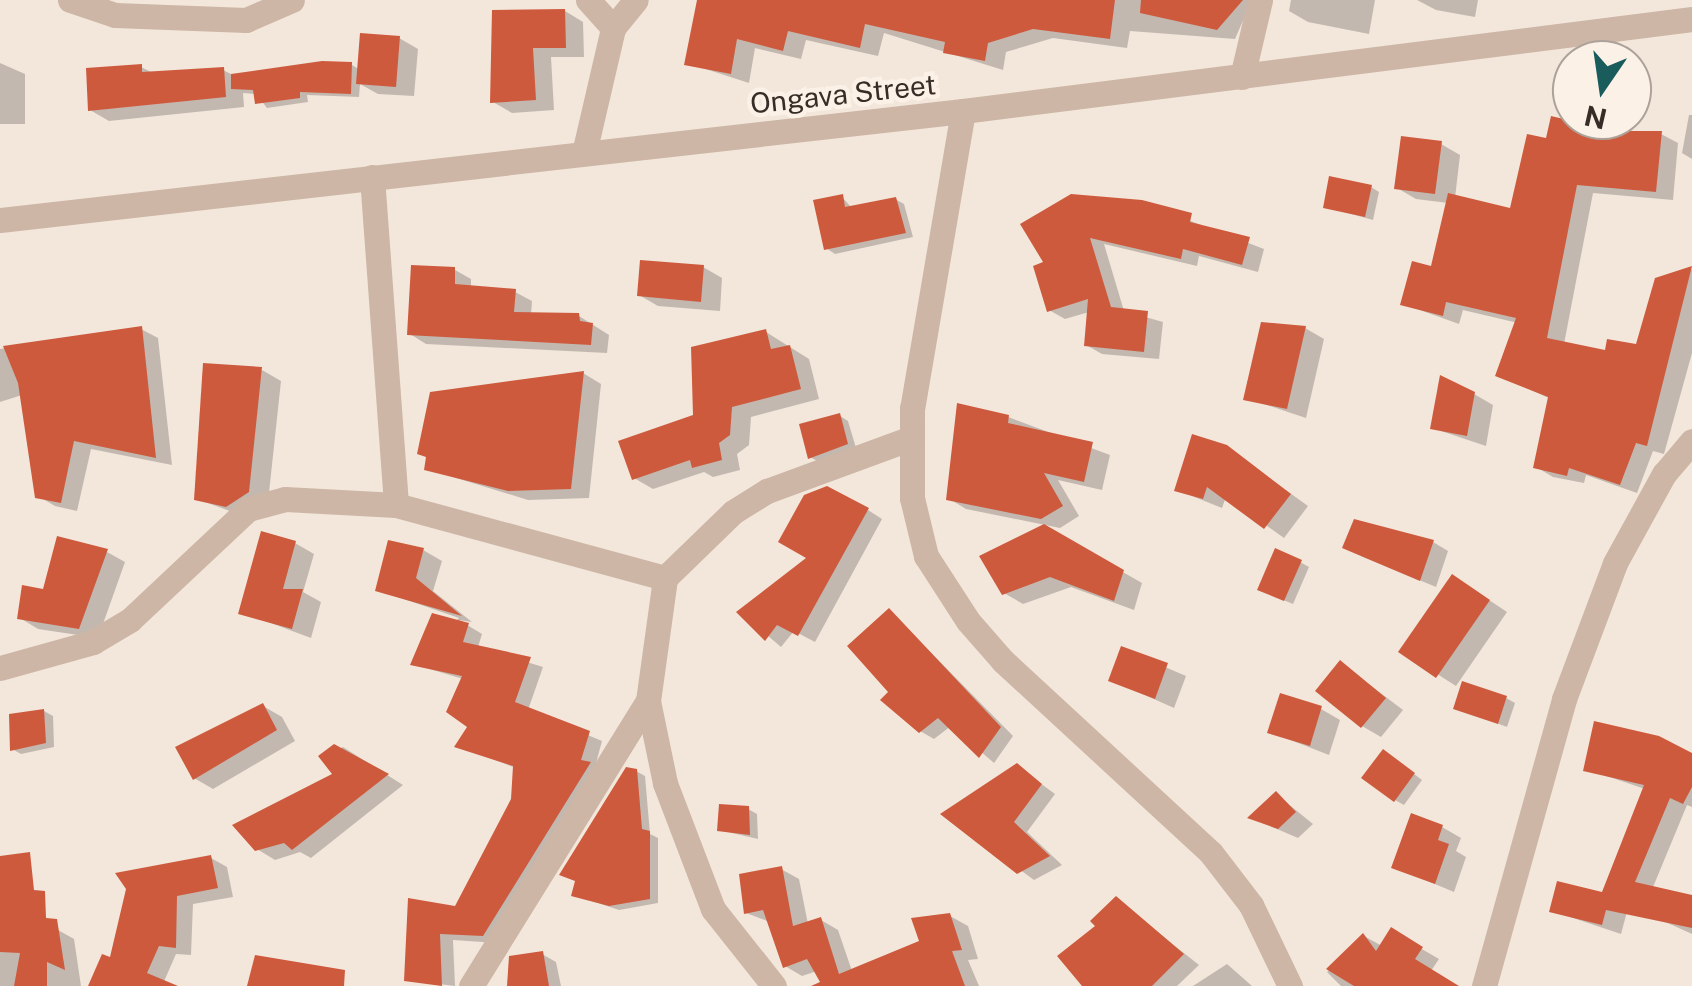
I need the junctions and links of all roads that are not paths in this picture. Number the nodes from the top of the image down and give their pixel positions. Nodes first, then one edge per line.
1 (70, 0) edge
2 (292, 0) edge
3 (588, 0) edge
4 (636, 0) edge
5 (1260, 0) edge
6 (1692, 19) edge
7 (613, 28) junction
8 (1242, 77) junction
9 (963, 111) junction
10 (584, 153) junction
11 (372, 177) junction
12 (0, 220) edge
13 (911, 438) junction
14 (1692, 441) edge
15 (396, 505) junction
16 (665, 578) junction
17 (0, 668) edge
18 (648, 701) junction
19 (470, 986) edge
20 (774, 986) edge
21 (1290, 986) edge
22 (1484, 986) edge

1 - 2 street
3 - 7 street
4 - 7 street
5 - 8 street
6 - 8 street, Ongava Street
7 - 10 street
8 - 9 street, Ongava Street
9 - 10 street, Ongava Street
9 - 13 street
10 - 11 street, Ongava Street
11 - 12 street, Ongava Street
11 - 15 street
13 - 16 street
13 - 21 street
14 - 22 street
15 - 16 street
15 - 17 street
16 - 18 street
18 - 19 street
18 - 20 street

